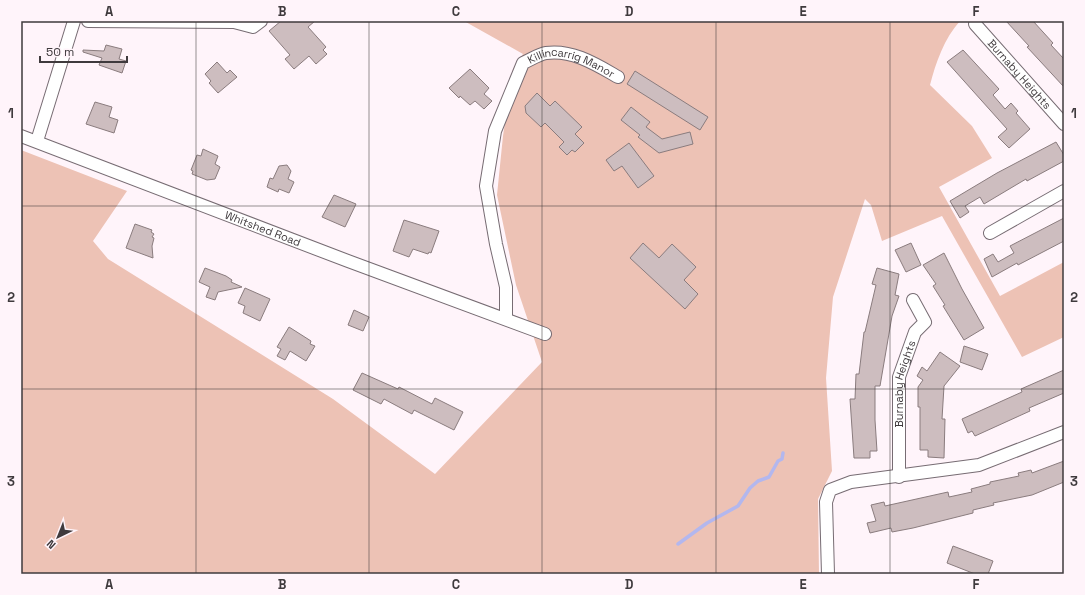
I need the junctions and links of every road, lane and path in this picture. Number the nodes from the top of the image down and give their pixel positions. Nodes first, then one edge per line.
1 (74, 21) edge
2 (88, 21) edge
3 (261, 21) edge
4 (975, 24) dead end
5 (618, 77) dead end
6 (1064, 124) edge
7 (21, 136) edge
8 (37, 141) junction
9 (1064, 191) edge
10 (990, 233) dead end
11 (913, 300) dead end
12 (506, 319) junction
13 (545, 334) dead end
14 (1064, 432) edge
15 (899, 477) junction
16 (828, 574) edge

1 - 8 street
2 - 3 street
4 - 6 street, Burnaby Heights
5 - 12 street, Killincarrig Manor
7 - 8 street, Whitshed Road
8 - 12 street, Whitshed Road
9 - 10 street
11 - 15 street, Burnaby Heights
12 - 13 street, Whitshed Road
14 - 15 street
15 - 16 street

